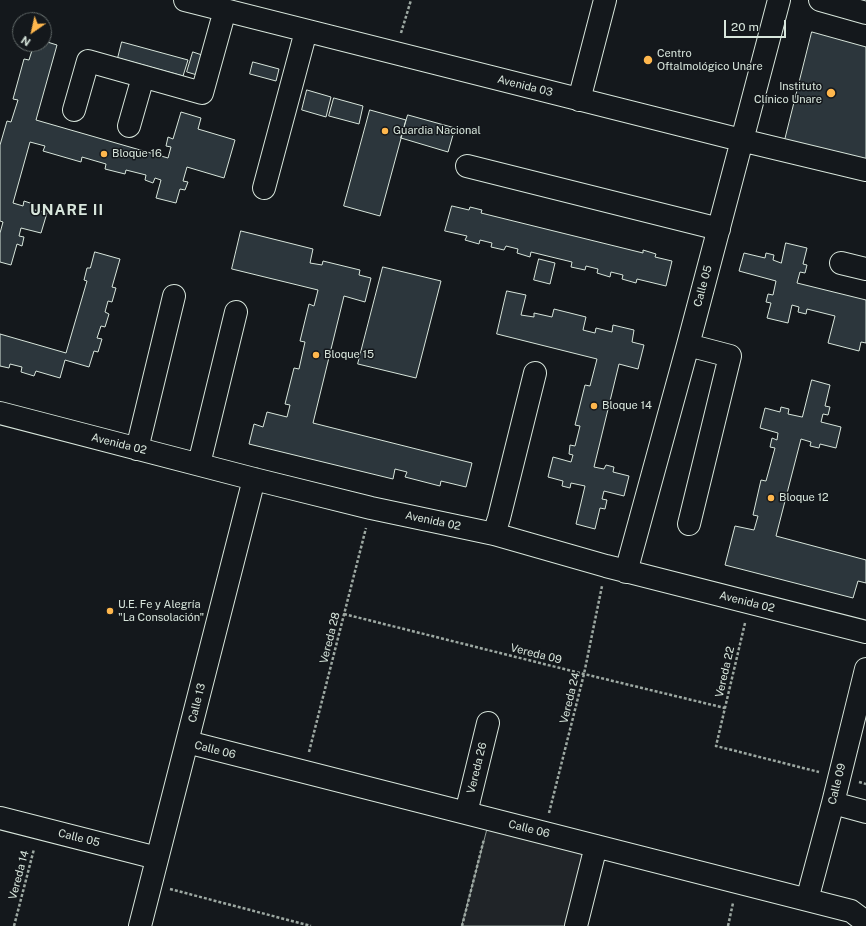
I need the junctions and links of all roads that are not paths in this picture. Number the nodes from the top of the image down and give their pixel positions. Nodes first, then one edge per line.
1 (605, 0) edge
2 (779, 0) edge
3 (820, 0) edge
4 (205, 4) edge
5 (866, 13) edge
6 (306, 31) junction
7 (143, 77) junction
8 (580, 100) junction
9 (74, 110) dead end
10 (129, 126) dead end
11 (741, 140) junction
12 (467, 166) dead end
13 (866, 170) edge
14 (264, 188) dead end
15 (719, 229) junction
16 (841, 263) dead end
17 (866, 269) edge
18 (174, 296) dead end
19 (236, 312) dead end
20 (688, 345) junction
21 (535, 373) dead end
22 (0, 413) edge
23 (137, 449) junction
24 (199, 464) junction
25 (254, 479) junction
26 (689, 524) dead end
27 (494, 534) junction
28 (616, 569) junction
29 (866, 632) edge
30 (866, 669) edge
31 (488, 723) dead end
32 (187, 742) junction
33 (833, 803) junction
34 (866, 812) edge
35 (466, 813) junction
36 (0, 818) edge
37 (596, 846) junction
38 (157, 858) junction
39 (807, 900) junction
40 (866, 925) edge
41 (140, 926) edge
42 (576, 926) edge

1 - 8 street
2 - 11 street, Calle 05
3 - 5 street
4 - 6 street, Avenida 03
4 - 7 street
6 - 8 street, Avenida 03
6 - 14 street
7 - 9 street
7 - 10 street
8 - 11 street, Avenida 03
11 - 13 street, Avenida 03
11 - 15 street, Calle 05
12 - 15 street
15 - 20 street, Calle 05
16 - 17 street
18 - 23 street
19 - 24 street
20 - 26 street
20 - 28 street, Calle 05
21 - 27 street
22 - 23 street, Avenida 02
23 - 24 street, Avenida 02
24 - 25 street, Avenida 02
25 - 27 street, Avenida 02
25 - 32 street, Calle 13
27 - 28 street, Avenida 02
28 - 29 street, Avenida 02
30 - 33 street, Calle 09
31 - 35 street, Vereda 26
32 - 35 street, Calle 06
32 - 38 street, Calle 13
33 - 34 street
33 - 39 street, Calle 09
35 - 37 street, Calle 06
36 - 38 street, Calle 05
37 - 39 street, Calle 06
37 - 42 street
38 - 41 street, Calle 13
39 - 40 street, Calle 06

